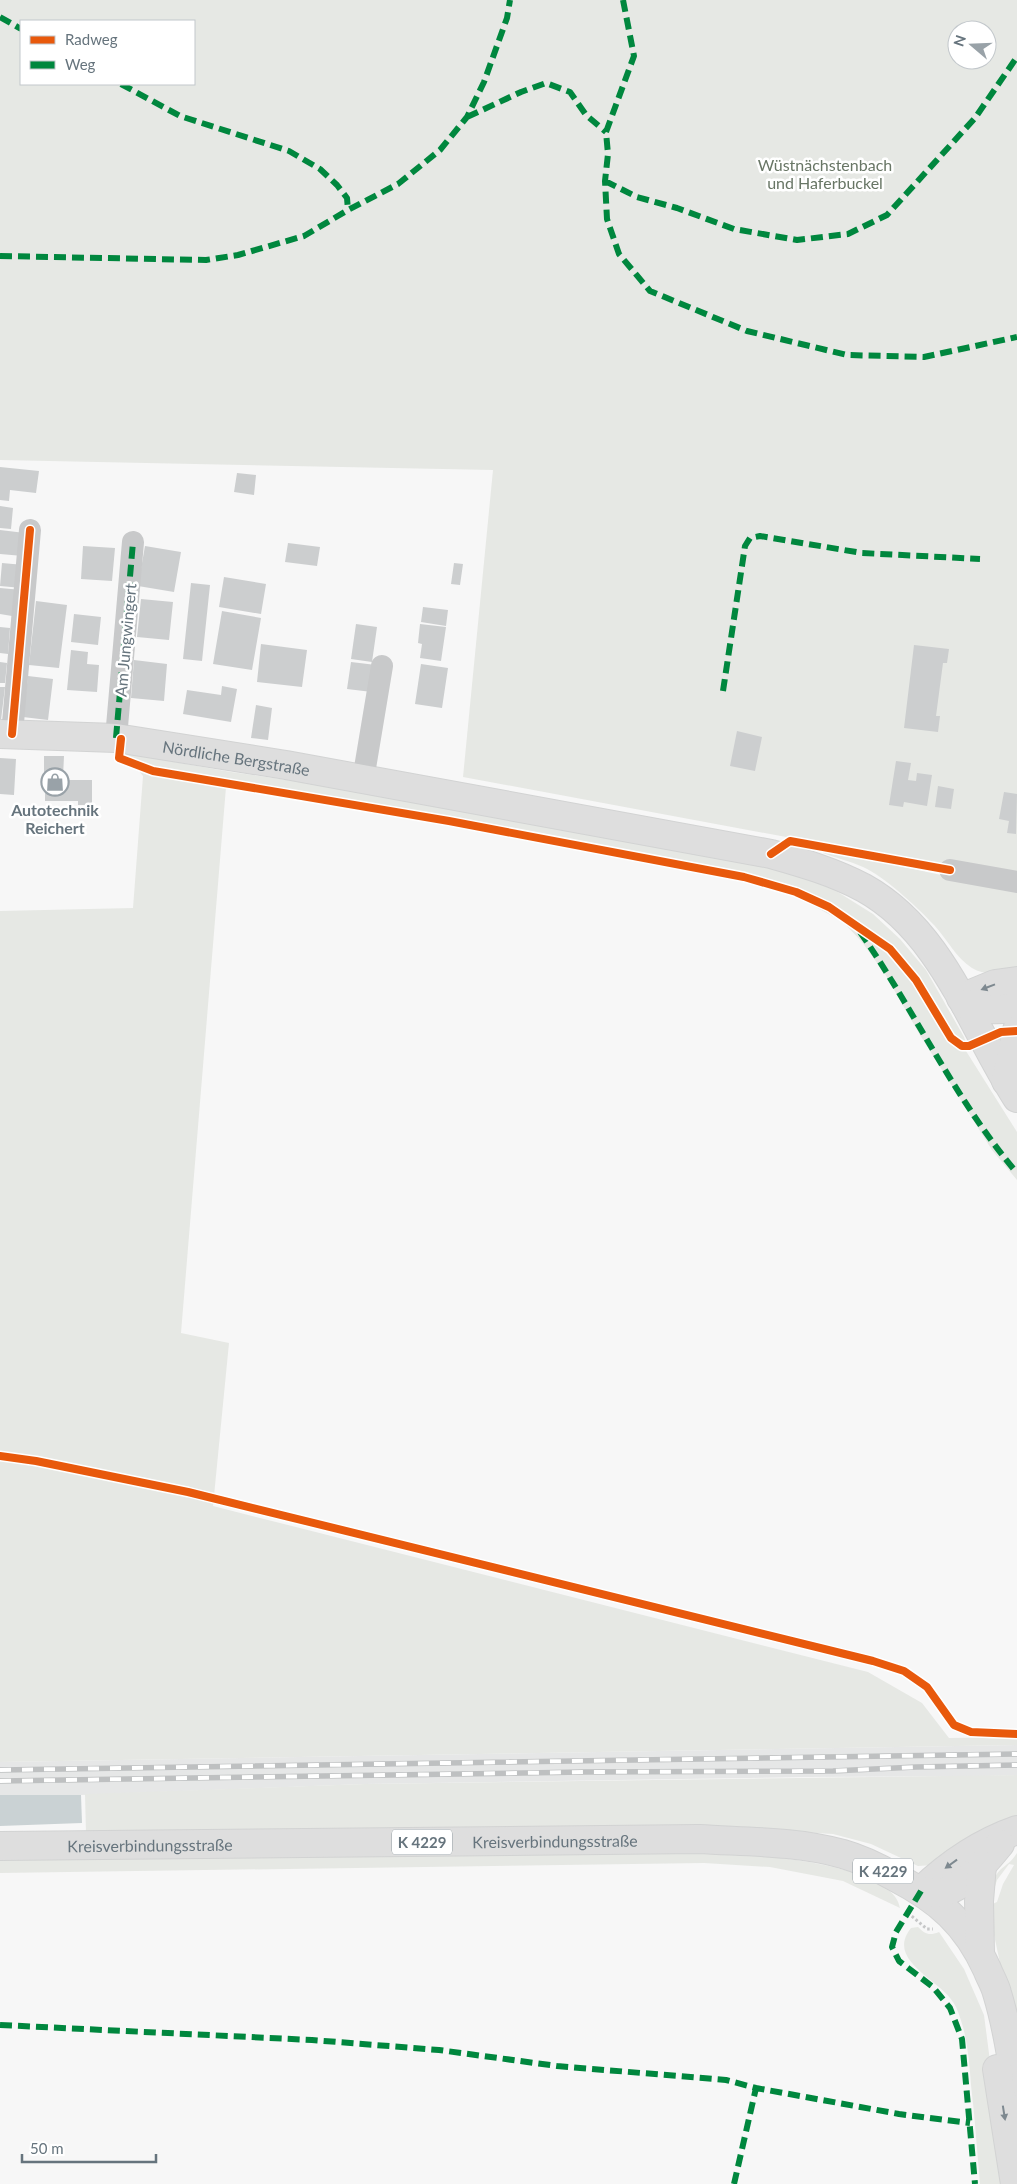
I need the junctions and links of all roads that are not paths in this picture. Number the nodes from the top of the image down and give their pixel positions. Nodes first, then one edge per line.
1 (30, 530) dead end
2 (133, 542) dead end
3 (382, 666) dead end
4 (6, 734) edge
5 (116, 738) junction
6 (363, 780) junction
7 (950, 870) dead end
8 (1017, 882) edge
9 (1017, 981) edge
10 (963, 1001) junction
11 (1017, 1006) edge
12 (1017, 1030) edge
13 (1012, 1090) edge
14 (1013, 1831) edge
15 (0, 1846) edge
16 (982, 1865) junction
17 (921, 1891) junction
18 (980, 1954) junction
19 (1017, 2094) edge
20 (1015, 2184) edge

1 - 4 street
2 - 5 street, Am Jungwingert
3 - 6 street
4 - 5 main road, Nördliche Bergstraße
5 - 6 main road, Nördliche Bergstraße
6 - 10 main road, Nördliche Bergstraße
7 - 8 street
9 -> 10 main road
10 - 11 main road
10 - 13 main road, Nördliche Bergstraße
12 - 13 main road
14 - 16 main road
14 -> 17 main road
15 - 17 main road, Kreisverbindungsstraße / K 4229
16 - 17 main road
16 - 18 main road
17 - 18 main road, K 4229
17 -> 20 main road, K 4229
18 - 19 main road, K 4229

